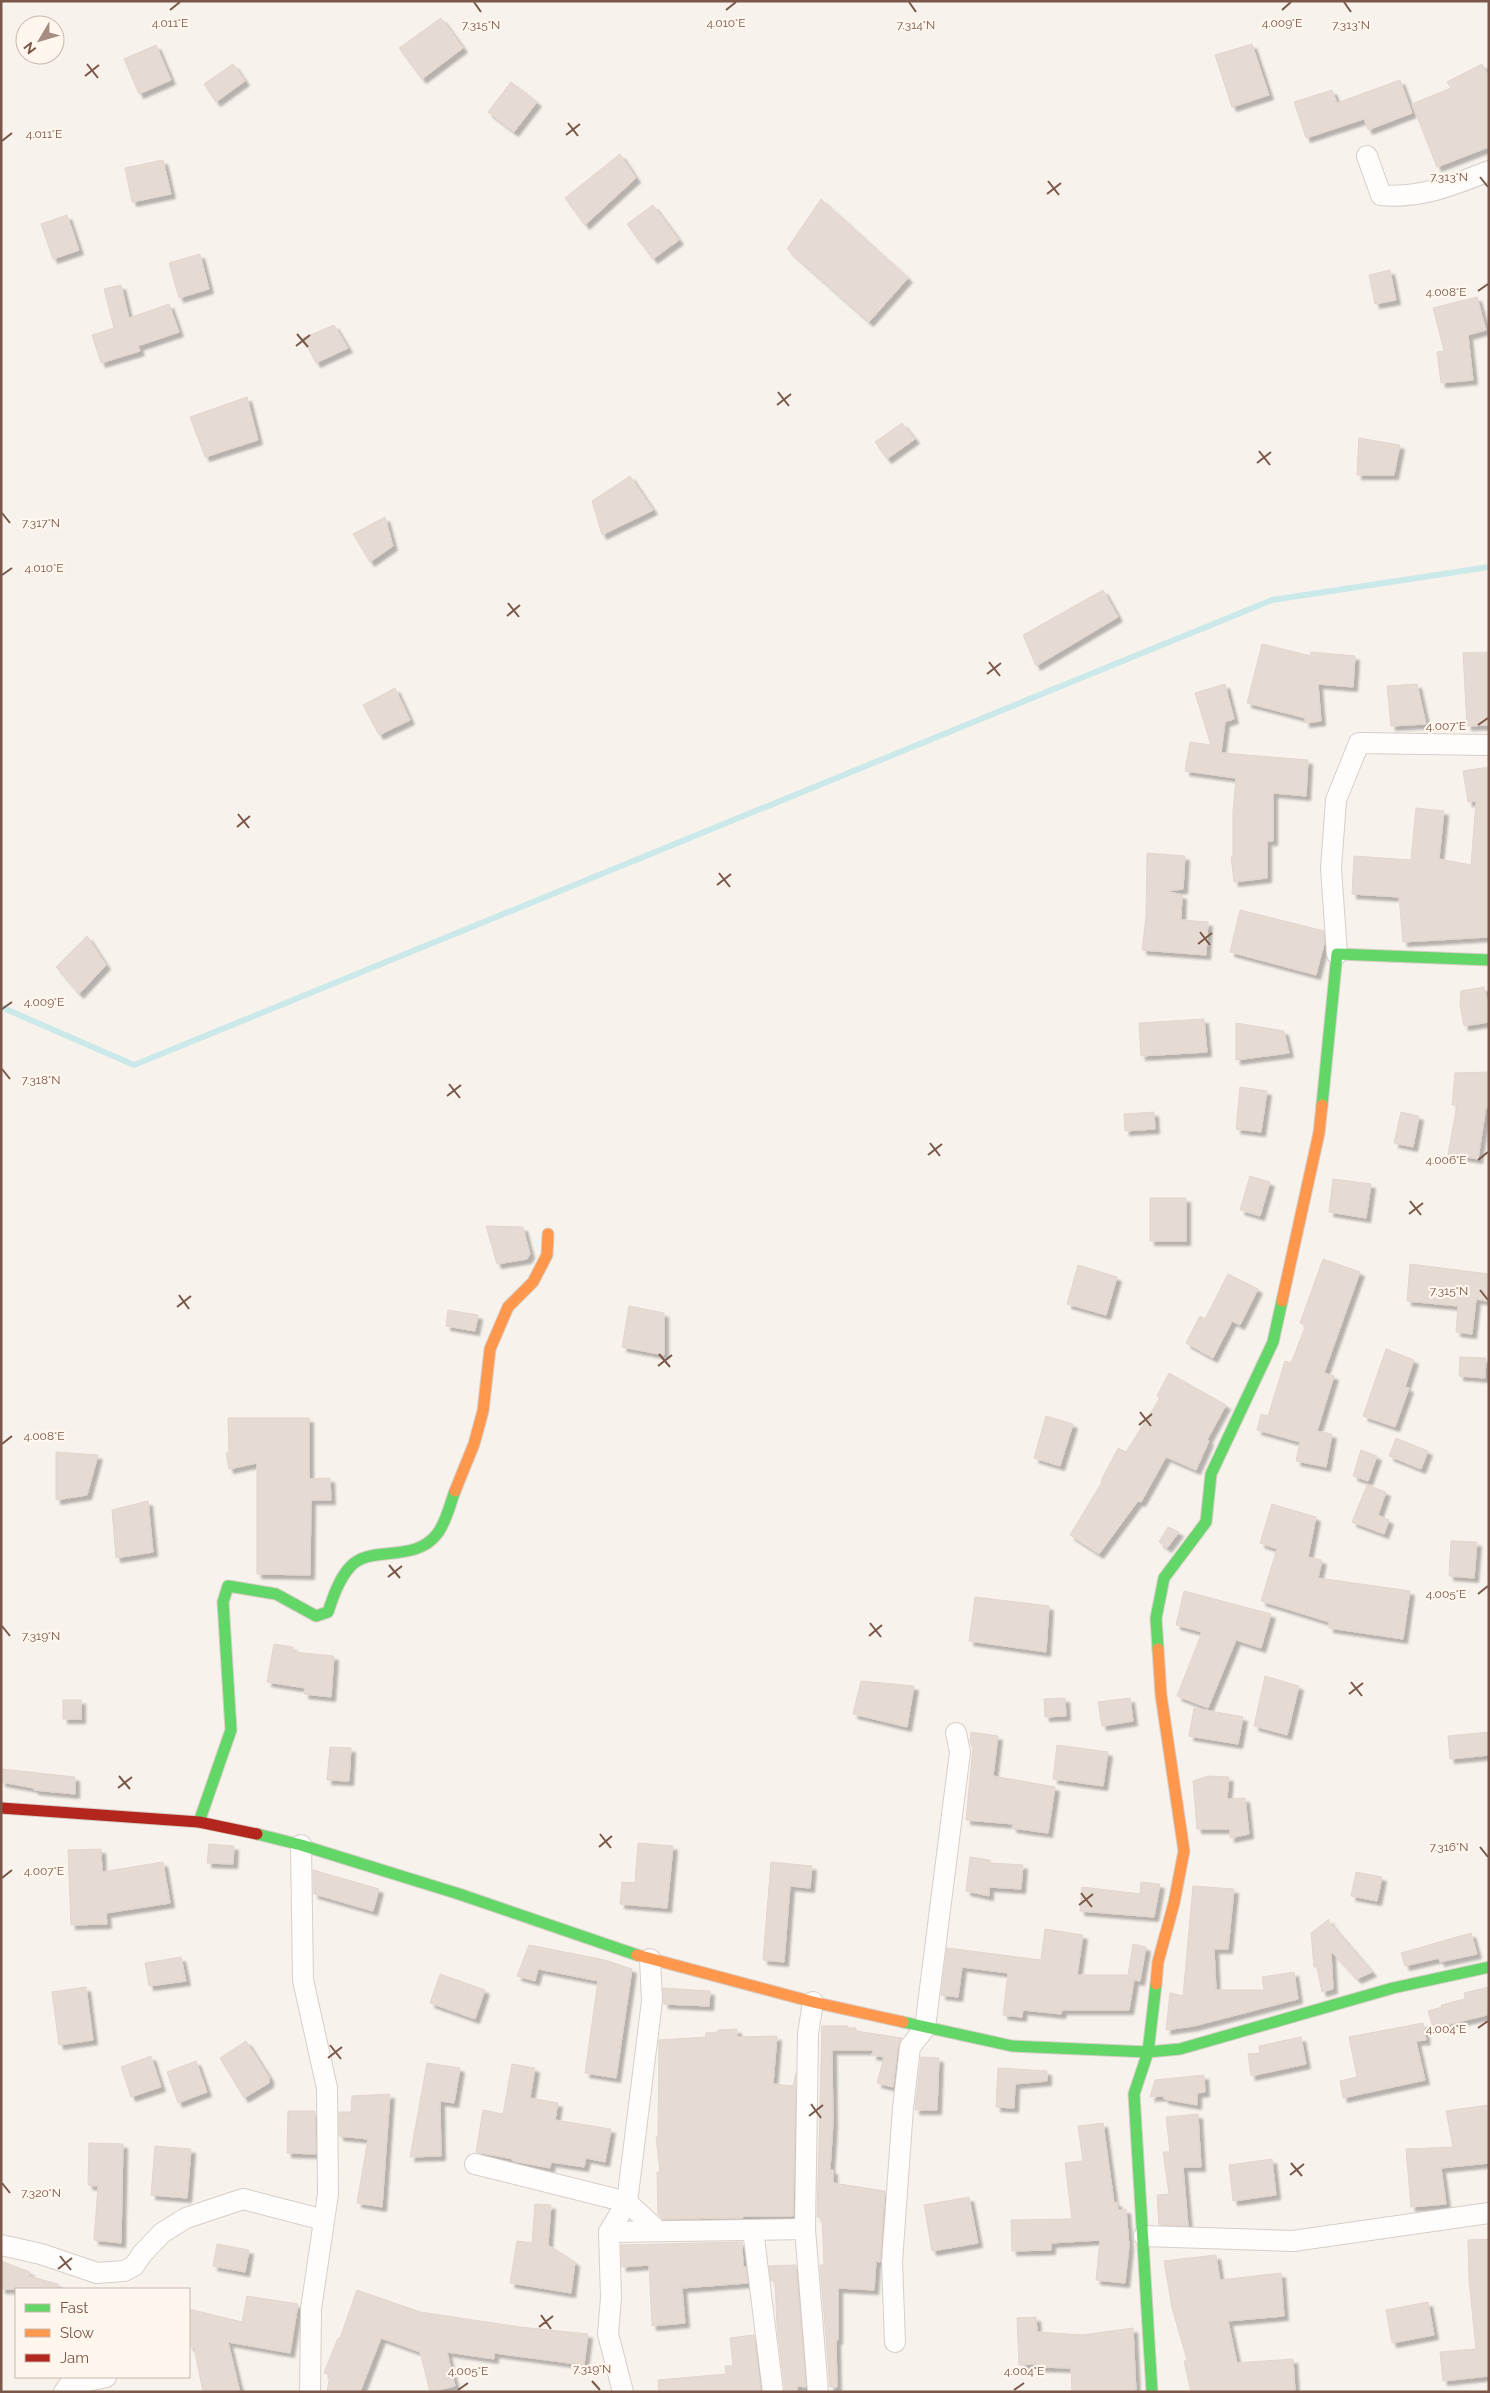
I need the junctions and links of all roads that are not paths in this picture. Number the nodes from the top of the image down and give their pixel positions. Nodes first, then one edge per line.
1 (1367, 156) dead end
2 (1489, 171) edge
3 (1489, 745) edge
4 (1337, 954) junction
5 (1489, 960) edge
6 (548, 1234) dead end
7 (956, 1733) dead end
8 (1, 1808) edge
9 (199, 1822) junction
10 (301, 1844) junction
11 (650, 1959) junction
12 (1489, 1967) edge
13 (813, 2002) junction
14 (925, 2028) junction
15 (1148, 2052) junction
16 (475, 2164) dead end
17 (627, 2202) junction
18 (1489, 2213) edge
19 (324, 2220) junction
20 (805, 2229) junction
21 (657, 2230) junction
22 (753, 2230) junction
23 (609, 2232) junction
24 (1144, 2236) junction
25 (1, 2245) edge
26 (895, 2342) dead end
27 (101, 2378) edge
28 (64, 2392) edge
29 (310, 2392) edge
30 (623, 2392) edge
31 (774, 2392) edge
32 (818, 2392) edge
33 (1152, 2392) edge

1 - 2 street
3 - 4 street
4 - 5 street
4 - 15 street
6 - 9 street
7 - 14 street
8 - 9 street
9 - 10 street
10 - 11 street
10 - 19 street
11 - 13 street
11 - 17 street
12 - 15 street
13 - 14 street
13 - 20 street
14 - 15 street
14 - 26 street
15 - 24 street
16 - 17 street
17 - 21 street
17 - 23 street
18 - 24 street
19 - 25 street
19 - 29 street
20 - 22 street
20 - 32 street
21 - 22 street
21 - 23 street
22 - 31 street
23 - 30 street
24 - 33 street
27 - 28 street

